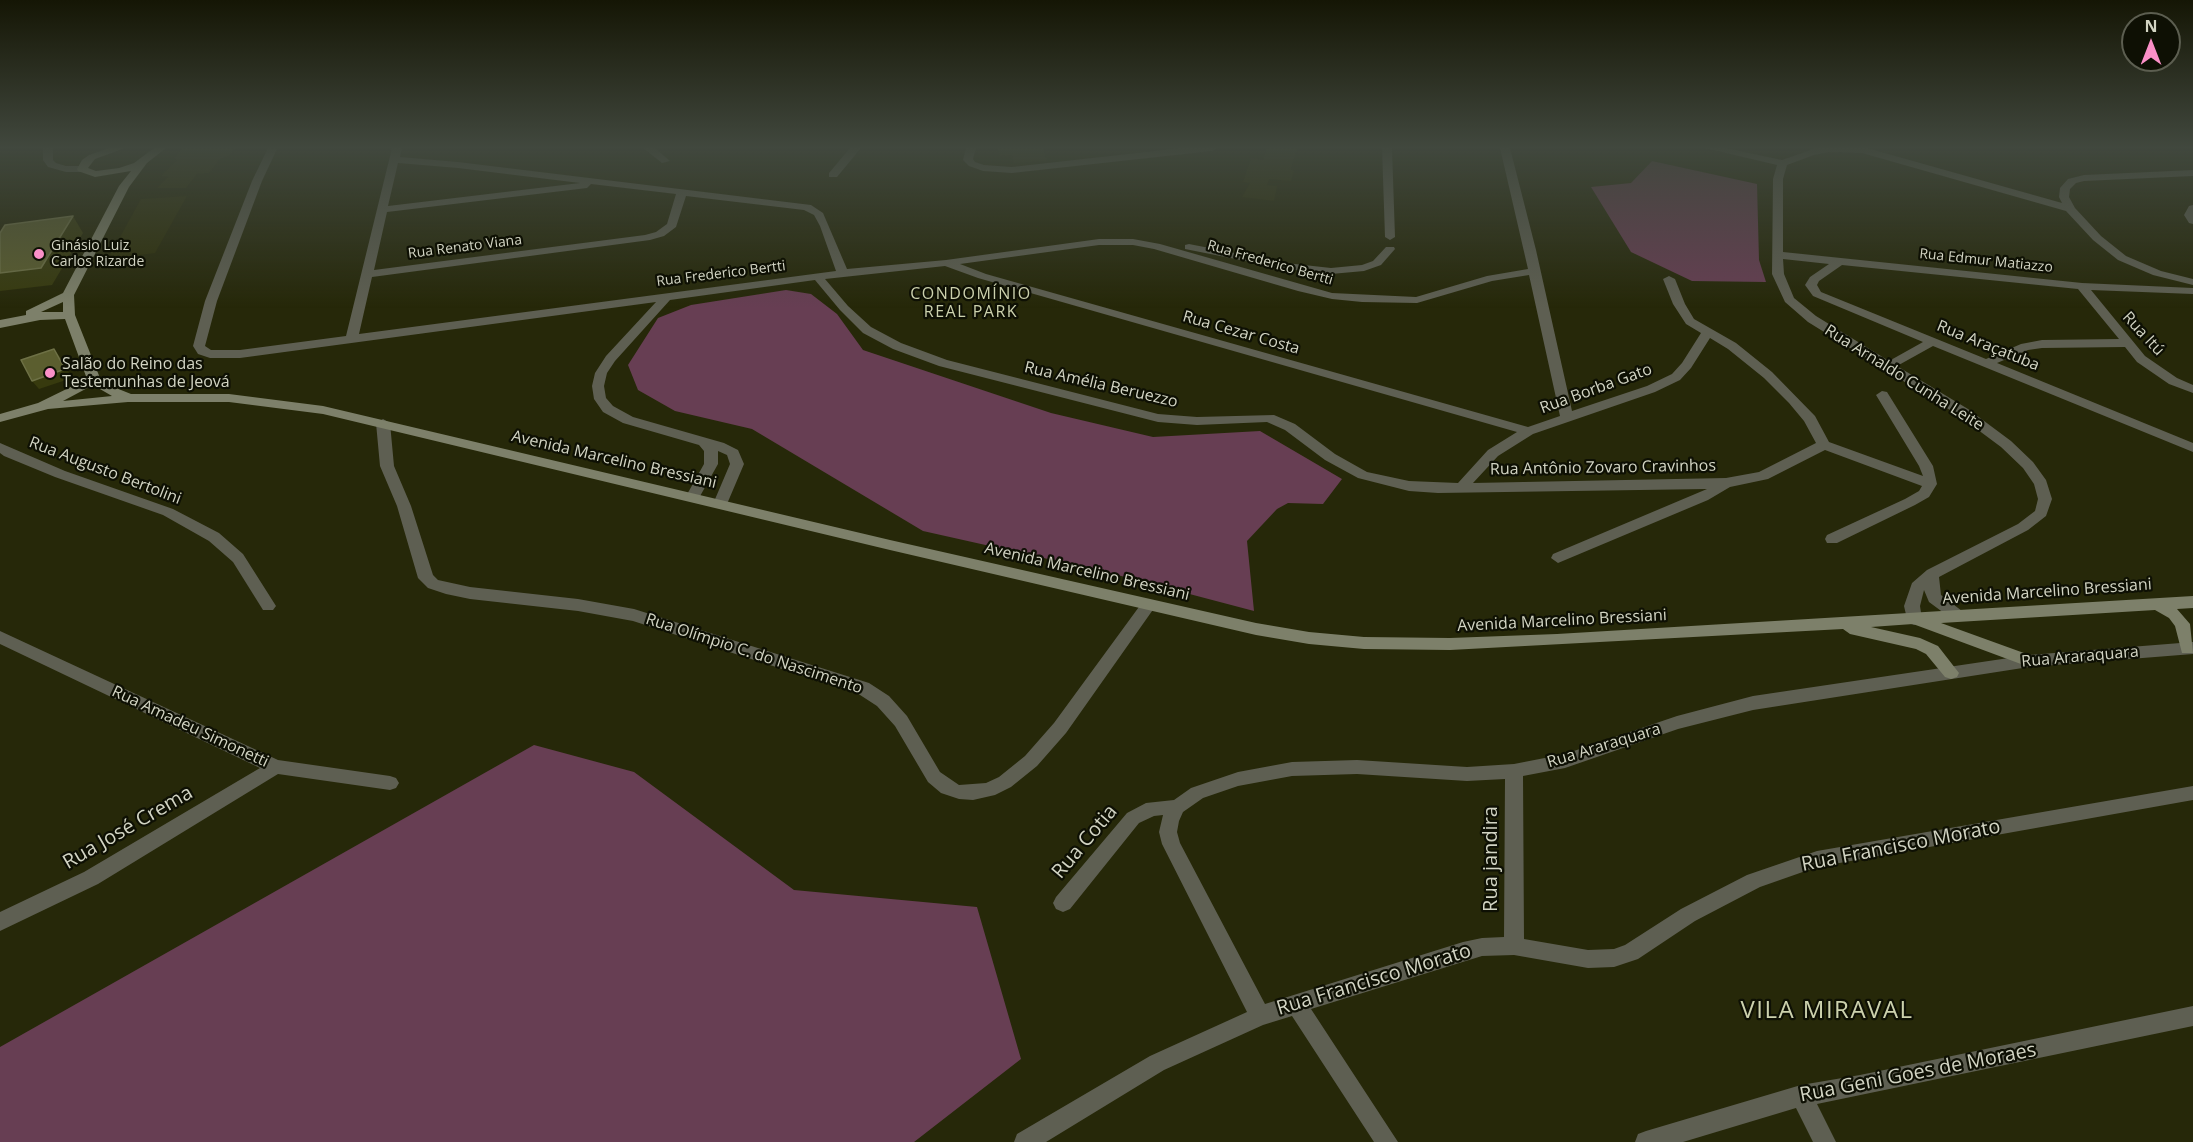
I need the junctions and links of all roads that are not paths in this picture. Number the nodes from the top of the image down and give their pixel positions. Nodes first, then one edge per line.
1 (116, 201) edge
2 (250, 201) edge
3 (383, 201) edge
4 (456, 201) edge
5 (679, 201) edge
6 (757, 201) edge
7 (1389, 201) edge
8 (1519, 201) edge
9 (1778, 201) edge
10 (2043, 201) edge
11 (2066, 201) edge
12 (2193, 207) edge
13 (2070, 209) junction
14 (381, 210) junction
15 (2192, 220) edge
16 (1156, 246) junction
17 (1777, 255) junction
18 (1841, 261) junction
19 (946, 263) junction
20 (1535, 272) junction
21 (843, 273) junction
22 (368, 274) junction
23 (818, 277) junction
24 (1669, 279) dead end
25 (2193, 282) edge
26 (2082, 286) junction
27 (2193, 291) edge
28 (68, 295) junction
29 (667, 296) junction
30 (69, 315) junction
31 (15, 320) junction
32 (0, 324) edge
33 (1707, 333) junction
34 (352, 338) junction
35 (1933, 341) junction
36 (2126, 343) junction
37 (1987, 363) junction
38 (1890, 365) junction
39 (94, 380) junction
40 (2193, 388) edge
41 (1882, 395) dead end
42 (129, 398) junction
43 (44, 406) junction
44 (1567, 417) junction
45 (0, 418) edge
46 (383, 423) junction
47 (2133, 423) junction
48 (1528, 431) junction
49 (2193, 439) edge
50 (705, 443) junction
51 (1824, 445) junction
52 (0, 447) edge
53 (2193, 448) edge
54 (1726, 483) junction
55 (1930, 484) junction
56 (1462, 487) junction
57 (692, 498) junction
58 (720, 504) junction
59 (1832, 539) dead end
60 (1558, 558) dead end
61 (1932, 574) junction
62 (2193, 602) edge
63 (2156, 603) junction
64 (1149, 604) junction
65 (268, 606) dead end
66 (1957, 615) junction
67 (1914, 619) junction
68 (1827, 623) junction
69 (0, 637) edge
70 (2190, 648) edge
71 (2029, 661) junction
72 (1951, 673) junction
73 (276, 767) junction
74 (1514, 771) junction
75 (390, 783) dead end
76 (2193, 793) edge
77 (1177, 807) junction
78 (1063, 903) dead end
79 (0, 922) edge
80 (1514, 946) junction
81 (1296, 1004) junction
82 (1260, 1016) junction
83 (2193, 1016) edge
84 (1801, 1096) junction
85 (1025, 1142) edge
86 (1388, 1142) edge
87 (1646, 1142) edge
88 (1825, 1142) edge

1 - 28 street
2 - 34 street, Rua Frederico Bertti
3 - 14 street
4 - 14 street
5 - 22 street, Rua Renato Viana
6 - 21 street
7 - 16 street, Rua Frederico Bertti
8 - 20 street
9 - 17 street, Rua Arnaldo Cunha Leite
10 - 13 street
11 - 13 street
12 - 15 street
13 - 25 street
14 - 22 street
16 - 19 street, Rua Frederico Bertti
16 - 20 street, Rua Frederico Bertti
17 - 18 street, Rua Edmur Matiazzo
17 - 38 street, Rua Arnaldo Cunha Leite
18 - 26 street, Rua Edmur Matiazzo
18 - 35 street, Rua Araçatuba
19 - 21 street, Rua Frederico Bertti
19 - 48 street, Rua Cezar Costa
20 - 44 street
21 - 23 street, Rua Frederico Bertti
22 - 34 street
23 - 29 street, Rua Frederico Bertti
23 - 56 street, Rua Amélia Beruezzo
24 - 33 street
26 - 27 street, Rua Edmur Matiazzo
26 - 36 street, Rua Itú
28 - 30 street
28 - 31 street
29 - 34 street, Rua Frederico Bertti
29 - 50 street
30 - 31 street
30 - 39 street
31 - 32 street
33 - 44 street, Rua Borba Gato
33 - 51 street
35 - 37 street, Rua Araçatuba
35 - 38 street
36 - 37 street
36 - 40 street, Rua Itú
37 - 47 street, Rua Araçatuba
38 - 61 street, Rua Arnaldo Cunha Leite
39 - 42 street, Avenida Marcelino Bressiani
39 - 43 street
41 - 55 street
42 - 43 street
42 - 46 street, Avenida Marcelino Bressiani
43 - 45 street
44 - 48 street, Rua Borba Gato
46 - 57 street, Avenida Marcelino Bressiani
46 - 64 street, Rua Olímpio C. do Nascimento
47 - 49 street
47 - 53 street, Rua Araçatuba
48 - 56 street, Rua Borba Gato
50 - 57 street
50 - 58 street
51 - 54 street, Rua Antônio Zovaro Cravinhos
51 - 55 street
52 - 65 street, Rua Augusto Bertolini
54 - 56 street, Rua Antônio Zovaro Cravinhos
54 - 60 street
55 - 59 street
57 - 58 street, Avenida Marcelino Bressiani
58 - 64 street, Avenida Marcelino Bressiani
61 - 66 street
61 - 67 street, Rua Arnaldo Cunha Leite
62 - 63 street, Avenida Marcelino Bressiani
63 - 66 street, Avenida Marcelino Bressiani
63 - 70 street
64 - 68 street, Avenida Marcelino Bressiani
66 - 67 street, Avenida Marcelino Bressiani
67 - 68 street, Avenida Marcelino Bressiani
67 - 71 street
68 - 72 street
69 - 73 street, Rua Amadeu Simonetti
70 - 71 street, Rua Araraquara
71 - 72 street, Rua Araraquara
72 - 74 street, Rua Araraquara
73 - 75 street, Rua Amadeu Simonetti
73 - 79 street, Rua José Crema
74 - 77 street, Rua Araraquara
74 - 80 street, Rua jandira
76 - 80 street, Rua Francisco Morato
77 - 78 street, Rua Cotia
77 - 82 street
80 - 81 street, Rua Francisco Morato
81 - 82 street, Rua Francisco Morato
81 - 86 street
82 - 85 street, Rua Francisco Morato
83 - 84 street, Rua Geni Goes de Moraes
84 - 87 street, Rua Geni Goes de Moraes
84 - 88 street

